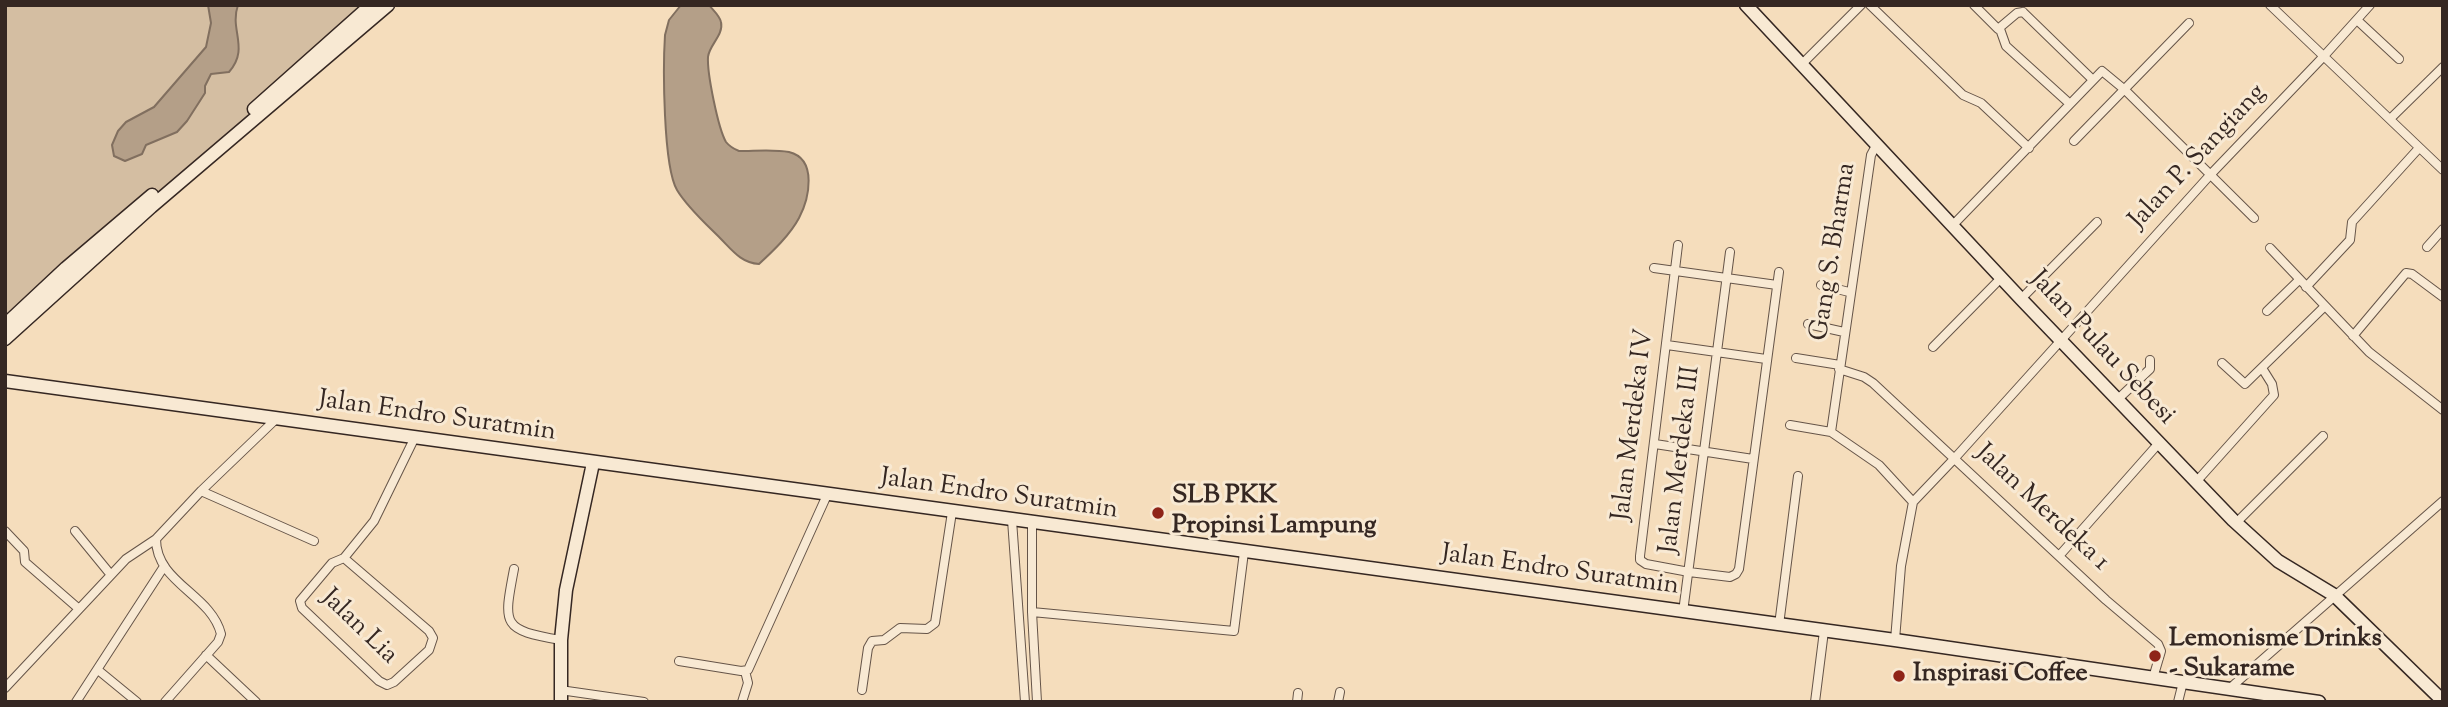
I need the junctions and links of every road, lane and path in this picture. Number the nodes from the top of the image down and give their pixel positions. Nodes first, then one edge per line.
1 (371, 5) edge
2 (388, 5) edge
3 (1746, 5) edge
4 (1861, 5) edge
5 (1870, 5) edge
6 (1974, 5) edge
7 (2270, 5) edge
8 (2370, 5) edge
9 (2025, 9) edge
10 (2357, 20) junction
11 (2189, 23) dead end
12 (2000, 29) junction
13 (2325, 56) junction
14 (2399, 59) dead end
15 (1802, 64) junction
16 (2443, 67) edge
17 (2093, 79) junction
18 (2126, 90) junction
19 (2070, 104) junction
20 (2390, 119) junction
21 (2074, 141) dead end
22 (1877, 144) junction
23 (2029, 148) junction
24 (2420, 148) junction
25 (2443, 169) edge
26 (2211, 174) junction
27 (2255, 218) dead end
28 (2096, 222) dead end
29 (1953, 225) junction
30 (2443, 229) edge
31 (1678, 245) dead end
32 (2427, 247) dead end
33 (2270, 248) dead end
34 (1730, 251) dead end
35 (1654, 268) dead end
36 (1675, 270) junction
37 (1779, 271) dead end
38 (2002, 277) junction
39 (1726, 278) junction
40 (2302, 284) junction
41 (1777, 285) junction
42 (1821, 285) dead end
43 (1849, 292) junction
44 (2443, 297) edge
45 (2021, 299) junction
46 (2324, 307) junction
47 (2267, 311) dead end
48 (1808, 324) dead end
49 (5, 325) edge
50 (1844, 332) junction
51 (2353, 336) junction
52 (5, 339) edge
53 (2061, 340) junction
54 (1667, 345) junction
55 (1933, 347) dead end
56 (1716, 353) junction
57 (1796, 358) dead end
58 (1766, 359) junction
59 (2150, 360) dead end
60 (2222, 362) dead end
61 (1839, 367) junction
62 (2262, 368) junction
63 (5, 381) edge
64 (2117, 400) junction
65 (2443, 410) edge
66 (276, 419) junction
67 (1790, 425) dead end
68 (1831, 432) junction
69 (2323, 436) dead end
70 (415, 437) junction
71 (2159, 443) junction
72 (1655, 444) junction
73 (1704, 453) junction
74 (1753, 459) junction
75 (1954, 459) junction
76 (593, 463) junction
77 (1798, 475) dead end
78 (2196, 482) junction
79 (201, 491) junction
80 (827, 495) junction
81 (2443, 501) edge
82 (1913, 502) junction
83 (952, 512) junction
84 (1012, 520) junction
85 (1032, 523) junction
86 (2236, 523) junction
87 (5, 531) edge
88 (75, 531) dead end
89 (156, 539) junction
90 (314, 541) dead end
91 (1244, 552) junction
92 (2059, 556) junction
93 (344, 558) junction
94 (163, 568) junction
95 (514, 569) dead end
96 (1689, 572) junction
97 (111, 575) junction
98 (2334, 595) junction
99 (79, 609) junction
100 (1032, 612) junction
101 (1684, 612) junction
102 (1779, 625) junction
103 (1824, 631) junction
104 (561, 640) junction
105 (1895, 640) junction
106 (206, 655) junction
107 (679, 662) dead end
108 (98, 670) junction
109 (745, 671) junction
110 (2153, 678) junction
111 (2183, 682) junction
112 (5, 688) edge
113 (2229, 689) junction
114 (862, 690) dead end
115 (1340, 692) dead end
116 (561, 696) edge
117 (2443, 701) edge
118 (76, 702) edge
119 (137, 702) edge
120 (164, 702) edge
121 (256, 702) edge
122 (644, 702) edge
123 (742, 702) edge
124 (1025, 702) edge
125 (1037, 702) edge
126 (1338, 702) edge
127 (1815, 702) edge
128 (2178, 702) edge
129 (2319, 702) edge

1 - 49 main road
2 - 52 main road
3 - 15 main road, Jalan Pulau Sebesi
4 - 15 street
5 - 23 street
6 - 12 street
7 - 13 street
8 - 10 street, Jalan P. Sangiang
9 - 12 street
9 - 17 street
10 - 13 street, Jalan P. Sangiang
10 - 14 street
11 - 18 street
12 - 19 street
13 - 20 street
13 - 26 street, Jalan P. Sangiang
15 - 22 main road, Jalan Pulau Sebesi
16 - 20 street
17 - 18 street
17 - 19 street
18 - 21 street
18 - 26 street
19 - 23 street
20 - 24 street
22 - 29 main road, Jalan Pulau Sebesi
22 - 43 street, Gang S. Bharma
23 - 29 street
24 - 25 street
24 - 40 street
26 - 27 street
26 - 53 street, Jalan P. Sangiang
28 - 45 street
29 - 38 main road, Jalan Pulau Sebesi
30 - 32 street
31 - 36 street, Jalan Merdeka IV
33 - 40 street
34 - 39 street, Jalan Merdeka III
35 - 36 street
36 - 39 street
36 - 54 street, Jalan Merdeka IV
37 - 41 street
38 - 45 main road, Jalan Pulau Sebesi
38 - 55 street
39 - 41 street
39 - 56 street, Jalan Merdeka III
40 - 46 street
40 - 47 street
41 - 58 street
42 - 43 street
43 - 50 street, Gang S. Bharma
44 - 51 street
45 - 53 main road, Jalan Pulau Sebesi
46 - 51 street
46 - 62 street
48 - 50 street
50 - 61 street, Gang S. Bharma
51 - 65 street
53 - 64 main road, Jalan Pulau Sebesi
53 - 75 street, Jalan Merdeka 1
54 - 56 street
54 - 72 street, Jalan Merdeka IV
56 - 58 street
56 - 73 street, Jalan Merdeka III
57 - 61 street
58 - 74 street
59 - 64 street
60 - 62 street
61 - 68 street, Gang S. Bharma
61 - 75 street
62 - 78 street
63 - 66 main road, Jalan Endro Suratmin
64 - 71 main road, Jalan Pulau Sebesi
66 - 70 main road, Jalan Endro Suratmin
66 - 79 street
67 - 68 street
68 - 82 street
69 - 86 street
70 - 76 main road, Jalan Endro Suratmin
70 - 93 street, Jalan Lia
71 - 78 main road, Jalan Pulau Sebesi
71 - 92 street
72 - 73 street
72 - 96 street, Jalan Merdeka IV
73 - 74 street
73 - 96 street, Jalan Merdeka III
74 - 96 street
75 - 82 street
75 - 92 street, Jalan Merdeka 1
76 - 80 main road, Jalan Endro Suratmin
76 - 104 main road
77 - 102 street
78 - 86 main road, Jalan Pulau Sebesi
79 - 89 street
79 - 90 street
80 - 83 main road, Jalan Endro Suratmin
80 - 109 street
81 - 98 street
82 - 105 street
83 - 84 main road, Jalan Endro Suratmin
83 - 114 street
84 - 85 main road, Jalan Endro Suratmin
84 - 124 street
85 - 91 main road, Jalan Endro Suratmin
85 - 100 street
86 - 98 main road, Jalan Pulau Sebesi
87 - 99 street
88 - 97 street
89 - 94 street
89 - 97 street
91 - 100 street
91 - 101 main road, Jalan Endro Suratmin
92 - 110 street, Jalan Merdeka 1
93 - 93 street, Jalan Lia
94 - 106 street
94 - 108 street
95 - 104 street
96 - 101 street, Jalan Merdeka III
97 - 99 street
98 - 113 street
98 - 117 main road, Jalan Pulau Sebesi
99 - 112 street
100 - 125 street
101 - 102 main road, Jalan Endro Suratmin
102 - 103 main road, Jalan Endro Suratmin
103 - 105 main road, Jalan Endro Suratmin
103 - 127 street
104 - 116 main road
105 - 110 main road, Jalan Endro Suratmin
106 - 120 street
106 - 121 street
107 - 109 street
108 - 118 street
108 - 119 street
109 - 123 street
110 - 111 main road, Jalan Endro Suratmin
111 - 113 main road, Jalan Endro Suratmin
111 - 128 street
113 - 129 main road, Jalan Endro Suratmin
115 - 126 street
116 - 122 street

